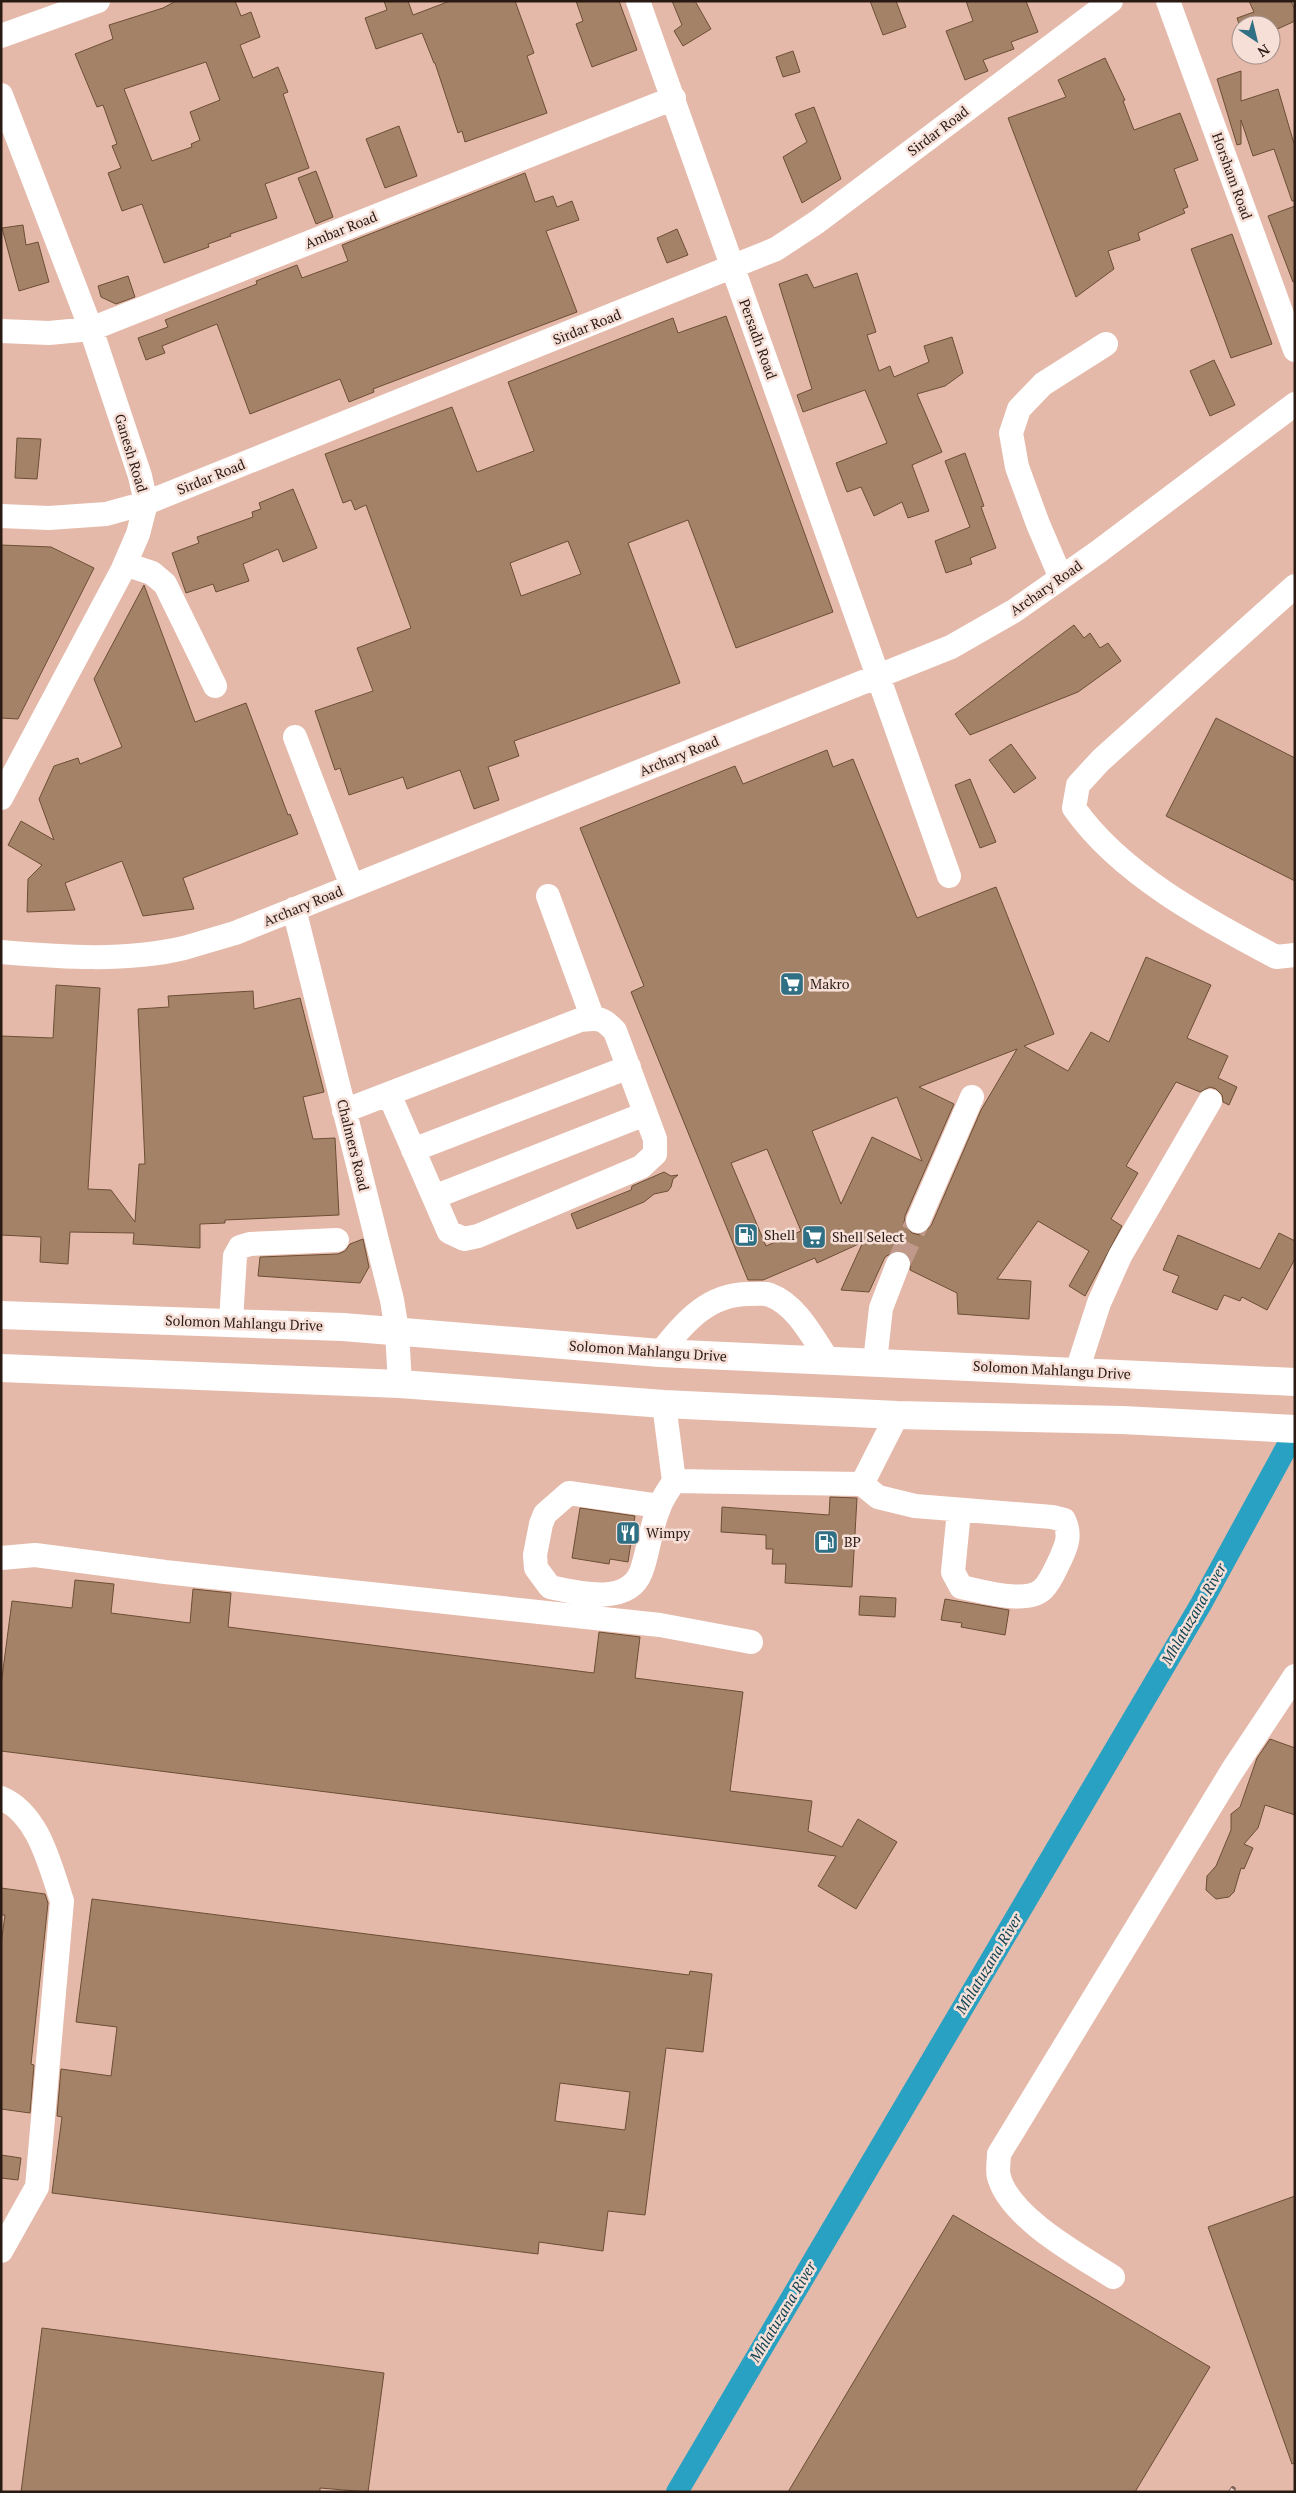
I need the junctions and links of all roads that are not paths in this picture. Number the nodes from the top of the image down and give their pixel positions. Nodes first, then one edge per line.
1 (98, 1) edge
2 (638, 1) edge
3 (1111, 1) edge
4 (1168, 1) edge
5 (1, 36) edge
6 (1, 95) edge
7 (674, 98) junction
8 (733, 268) junction
9 (91, 329) junction
10 (1, 331) edge
11 (1106, 344) dead end
12 (1295, 350) edge
13 (1295, 404) edge
14 (146, 504) junction
15 (1, 516) edge
16 (125, 564) junction
17 (1061, 578) junction
18 (1295, 586) edge
19 (879, 676) junction
20 (215, 686) dead end
21 (296, 737) dead end
22 (1, 798) edge
23 (949, 876) dead end
24 (352, 886) junction
25 (548, 896) dead end
26 (294, 909) junction
27 (1, 952) edge
28 (1295, 955) edge
29 (593, 1018) junction
30 (629, 1067) junction
31 (389, 1094) junction
32 (972, 1097) dead end
33 (1210, 1101) dead end
34 (344, 1111) junction
35 (645, 1114) junction
36 (413, 1150) junction
37 (434, 1197) junction
38 (918, 1221) tunnel mouth
39 (338, 1240) dead end
40 (898, 1264) tunnel mouth
41 (1, 1315) edge
42 (231, 1321) junction
43 (397, 1331) junction
44 (660, 1353) junction
45 (828, 1360) junction
46 (875, 1362) junction
47 (1, 1368) edge
48 (1077, 1371) junction
49 (1295, 1382) edge
50 (400, 1384) junction
51 (664, 1404) junction
52 (897, 1415) junction
53 (1295, 1429) edge
54 (674, 1481) junction
55 (862, 1484) junction
56 (659, 1506) junction
57 (959, 1511) junction
58 (1, 1558) edge
59 (751, 1642) dead end
60 (1295, 1676) edge
61 (1, 1798) edge
62 (1, 2251) edge
63 (1113, 2277) dead end

1 - 5 street
2 - 7 street, Persadh Road
3 - 8 street, Sirdar Road
4 - 12 street, Horsham Road
6 - 9 street, Ganesh Road
7 - 8 street, Persadh Road
7 - 9 street, Ambar Road
8 - 14 street, Sirdar Road
8 - 19 street, Persadh Road
9 - 10 street, Ambar Road
9 - 14 street, Ganesh Road
11 - 17 street
13 - 17 street, Archary Road
14 - 15 street, Sirdar Road
14 - 16 street, Ganesh Road
16 - 20 street
16 - 22 street, Ganesh Road
17 - 19 street, Archary Road
18 - 28 street
19 - 23 street, Persadh Road
19 - 24 street, Archary Road
21 - 24 street
24 - 26 street, Archary Road
25 - 29 street
26 - 27 street, Archary Road
26 - 34 street, Chalmers Road
29 - 30 street
29 - 31 street
30 - 35 street
30 - 36 street
31 - 34 street
31 - 36 street
32 - 38 street
33 - 48 street
34 - 43 street, Chalmers Road
35 - 37 street
35 - 37 street
36 - 37 street
39 - 42 street
40 - 46 street
41 - 42 main road, Solomon Mahlangu Drive
42 - 43 main road, Solomon Mahlangu Drive
43 - 44 main road, Solomon Mahlangu Drive
43 - 50 street, Chalmers Road
44 - 45 main road, Solomon Mahlangu Drive
44 - 45 street
45 - 46 main road, Solomon Mahlangu Drive
46 - 48 main road, Solomon Mahlangu Drive
47 - 50 main road
48 - 49 main road, Solomon Mahlangu Drive
50 - 51 main road
51 - 52 main road
51 - 54 street
52 - 53 main road
52 - 55 street
54 - 55 street
54 - 56 street
55 - 57 street
56 - 56 street
57 - 57 street
58 - 59 street
60 - 63 street
61 - 62 street

